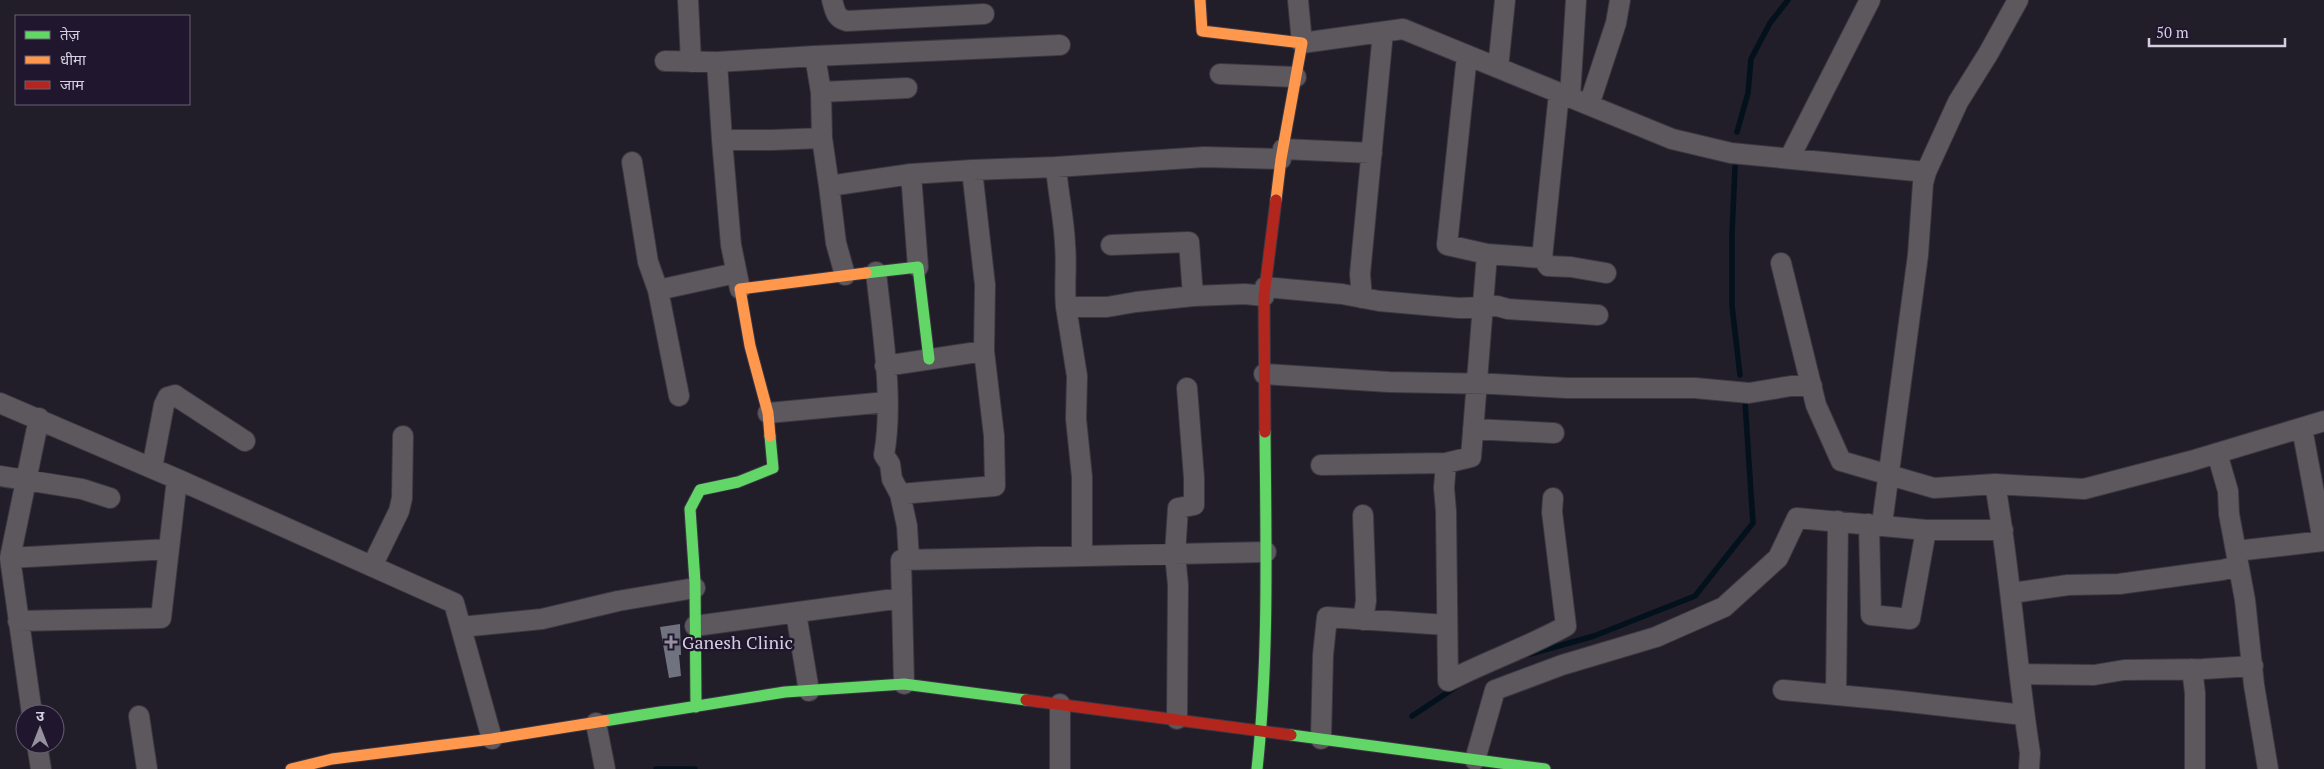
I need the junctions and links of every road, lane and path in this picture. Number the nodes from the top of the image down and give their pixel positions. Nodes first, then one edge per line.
1 (688, 0) edge
2 (832, 0) edge
3 (1200, 0) edge
4 (1298, 0) edge
5 (1504, 0) edge
6 (1576, 0) edge
7 (1620, 0) edge
8 (1870, 0) edge
9 (2018, 0) edge
10 (984, 14) dead end
11 (1383, 32) junction
12 (1302, 43) junction
13 (1060, 45) dead end
14 (1466, 55) junction
15 (816, 56) junction
16 (665, 61) dead end
17 (691, 62) junction
18 (718, 62) junction
19 (1498, 68) junction
20 (1220, 74) dead end
21 (1296, 77) junction
22 (907, 88) dead end
23 (821, 92) junction
24 (1564, 95) junction
25 (1589, 105) junction
26 (822, 138) junction
27 (722, 140) junction
28 (1372, 153) junction
29 (1282, 154) junction
30 (1790, 157) junction
31 (632, 162) dead end
32 (1056, 167) junction
33 (972, 170) junction
34 (1926, 172) junction
35 (911, 174) junction
36 (829, 186) junction
37 (1112, 245) dead end
38 (1487, 254) junction
39 (1542, 258) junction
40 (1781, 263) dead end
41 (918, 266) junction
42 (876, 272) junction
43 (1606, 274) dead end
44 (846, 275) junction
45 (738, 281) junction
46 (658, 290) junction
47 (1264, 291) junction
48 (1193, 296) junction
49 (1362, 298) junction
50 (1483, 306) junction
51 (1066, 307) junction
52 (1598, 315) dead end
53 (984, 351) junction
54 (928, 359) junction
55 (885, 366) junction
56 (1264, 374) junction
57 (1476, 384) junction
58 (1812, 386) junction
59 (1187, 388) dead end
60 (679, 396) dead end
61 (887, 402) junction
62 (0, 403) edge
63 (768, 413) junction
64 (39, 418) junction
65 (2324, 421) edge
66 (2302, 428) junction
67 (1473, 429) junction
68 (1554, 433) dead end
69 (403, 436) dead end
70 (245, 441) dead end
71 (2217, 454) junction
72 (1446, 464) junction
73 (1321, 465) dead end
74 (152, 468) junction
75 (1888, 475) junction
76 (0, 476) edge
77 (177, 479) junction
78 (26, 481) junction
79 (1994, 484) junction
80 (900, 494) junction
81 (110, 498) dead end
82 (1553, 498) dead end
83 (1364, 515) dead end
84 (1838, 521) junction
85 (1876, 524) junction
86 (1926, 530) junction
87 (2003, 530) junction
88 (2323, 541) edge
89 (169, 549) junction
90 (1266, 552) junction
91 (1175, 554) junction
92 (1082, 556) junction
93 (10, 558) junction
94 (2237, 559) junction
95 (909, 560) junction
96 (372, 566) junction
97 (695, 588) junction
98 (2012, 593) junction
99 (902, 598) junction
100 (796, 613) junction
101 (1363, 620) junction
102 (18, 621) junction
103 (1446, 625) junction
104 (695, 626) junction
105 (462, 627) junction
106 (2253, 666) junction
107 (2192, 669) junction
108 (2021, 674) junction
109 (904, 684) junction
110 (1783, 690) dead end
111 (810, 691) junction
112 (1836, 695) junction
113 (30, 704) edge
114 (1060, 704) junction
115 (696, 706) junction
116 (2024, 715) junction
117 (139, 716) dead end
118 (1177, 719) junction
119 (596, 722) junction
120 (1261, 731) junction
121 (492, 739) junction
122 (1321, 739) junction
123 (39, 754) edge
124 (1475, 760) junction
125 (379, 761) edge
126 (41, 769) edge
127 (147, 769) edge
128 (290, 769) edge
129 (605, 769) edge
130 (1060, 769) edge
131 (1256, 769) edge
132 (1545, 769) edge
133 (2029, 769) edge
134 (2196, 769) edge
135 (2268, 769) edge

1 - 17 street
2 - 10 street
3 - 12 street
4 - 12 street
5 - 19 street
6 - 24 street
7 - 25 street
8 - 30 street
9 - 34 street
11 - 12 street
11 - 14 street
11 - 28 street
12 - 21 street
13 - 15 street
14 - 19 street
14 - 38 street
15 - 18 street
15 - 23 street
16 - 17 street
17 - 18 street
18 - 27 street
19 - 24 street
20 - 21 street
21 - 29 street
22 - 23 street
23 - 26 street
24 - 25 street
24 - 39 street
25 - 30 street
26 - 27 street
26 - 36 street
27 - 45 street
28 - 29 street
28 - 49 street
29 - 32 street
29 - 47 street
30 - 34 street
31 - 46 street
32 - 33 street
32 - 51 street
33 - 35 street
33 - 53 street
34 - 75 street
35 - 36 street
35 - 41 street
36 - 44 street
37 - 48 street
38 - 39 street
38 - 50 street
39 - 43 street
40 - 58 street
41 - 42 street
41 - 54 street
42 - 44 street
42 - 55 street
44 - 45 street
45 - 46 street
45 - 63 street
46 - 60 street
47 - 48 street
47 - 49 street
47 - 56 street
48 - 51 street
49 - 50 street
50 - 52 street
50 - 57 street
51 - 92 street
53 - 54 street
53 - 80 street
54 - 55 street
55 - 61 street
56 - 57 street
56 - 90 street
57 - 58 street
57 - 67 street
58 - 75 street
59 - 91 street
61 - 63 street
61 - 80 street
62 - 64 street
63 - 97 street
64 - 74 street
64 - 78 street
65 - 66 street
66 - 71 street
66 - 88 street
67 - 68 street
67 - 72 street
69 - 96 street
70 - 74 street
71 - 79 street
71 - 94 street
72 - 73 street
72 - 103 street
74 - 77 street
75 - 79 street
75 - 85 street
76 - 78 street
77 - 89 street
77 - 96 street
78 - 81 street
78 - 93 street
79 - 87 street
80 - 95 street
82 - 103 street
83 - 101 street
84 - 85 street
84 - 112 street
84 - 124 street
85 - 86 street
85 - 86 street
86 - 87 street
87 - 98 street
88 - 94 street
89 - 93 street
89 - 102 street
90 - 91 street
90 - 120 street
91 - 92 street
91 - 118 street
92 - 95 street
93 - 102 street
94 - 98 street
94 - 106 street
95 - 99 street
96 - 105 street
97 - 104 street
97 - 105 street
98 - 108 street
99 - 100 street
99 - 109 street
100 - 104 street
100 - 111 street
101 - 103 street
101 - 122 street
102 - 113 street
104 - 115 street
105 - 121 street
106 - 107 street
106 - 135 street
107 - 108 street
107 - 134 street
108 - 116 street
109 - 111 street
109 - 114 street
110 - 112 street
111 - 115 street
112 - 116 street
114 - 118 street
114 - 130 street
115 - 119 street
116 - 133 street
117 - 127 street
118 - 120 street
119 - 121 street
119 - 129 street
120 - 122 street
120 - 131 street
121 - 125 street
122 - 124 street
123 - 126 street
124 - 132 street
125 - 128 street

